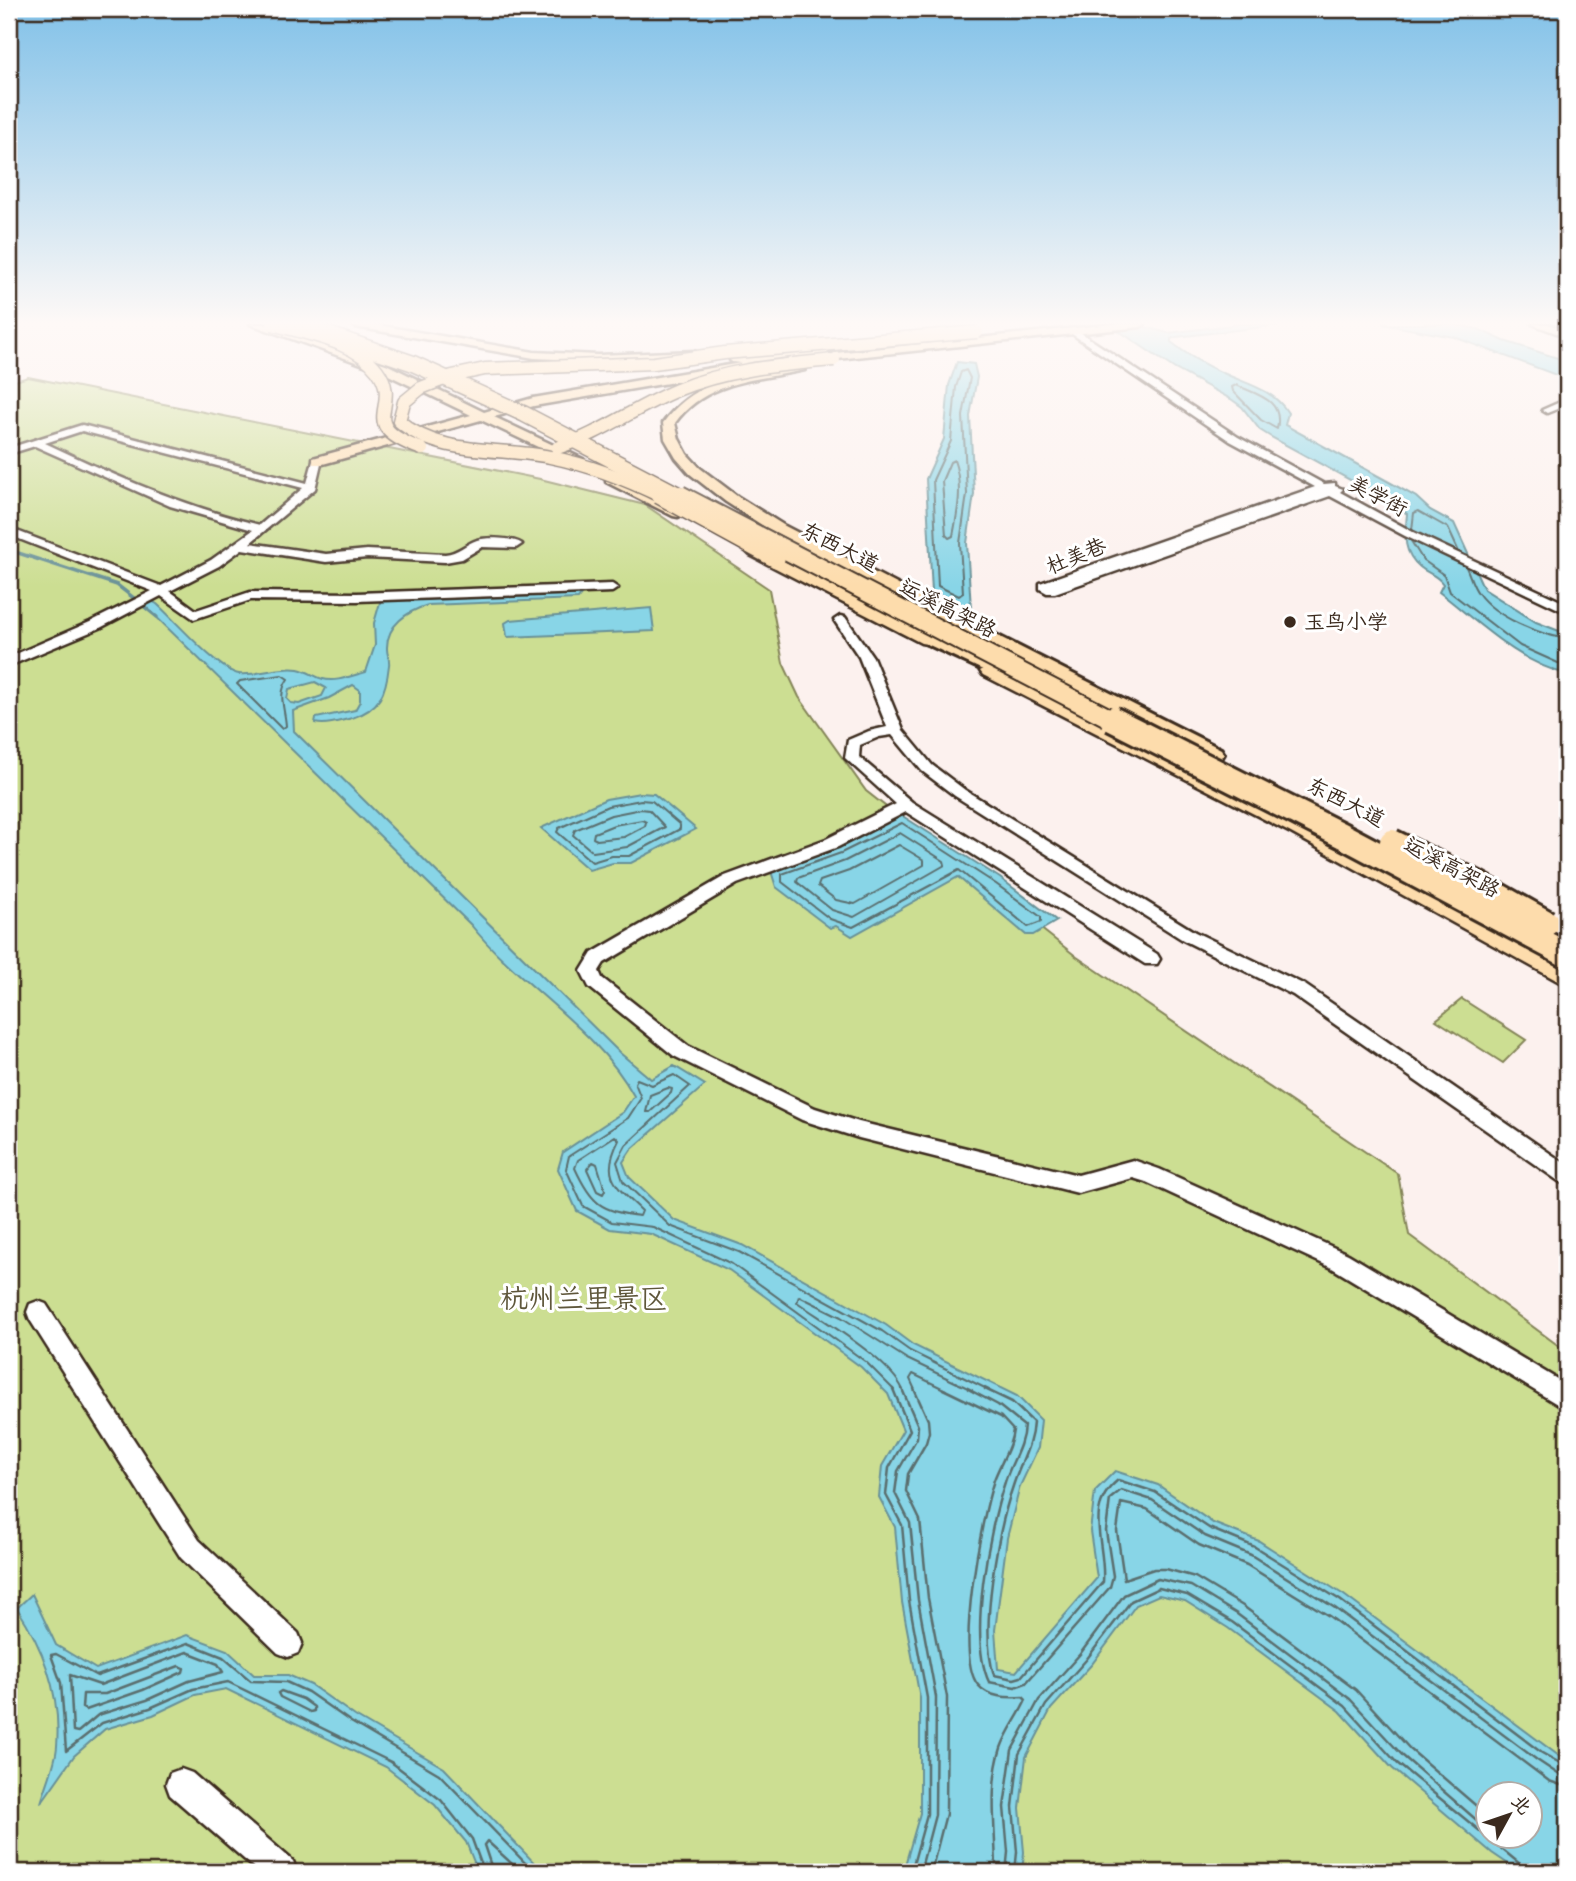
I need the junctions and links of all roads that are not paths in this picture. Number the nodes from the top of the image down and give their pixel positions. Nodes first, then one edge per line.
1 (383, 412) edge
2 (400, 412) edge
3 (476, 412) joint
4 (519, 412) edge
5 (527, 412) edge
6 (538, 412) edge
7 (636, 412) edge
8 (675, 412) edge
9 (1195, 412) edge
10 (35, 442) junction
11 (9, 451) edge
12 (313, 456) joint
13 (689, 479) dead end
14 (311, 487) junction
15 (1330, 488) junction
16 (262, 529) junction
17 (9, 531) edge
18 (783, 531) junction
19 (516, 544) dead end
20 (241, 545) junction
21 (612, 588) dead end
22 (161, 590) junction
23 (1567, 600) edge
24 (1567, 609) edge
25 (935, 610) joint
26 (840, 620) dead end
27 (906, 627) joint
28 (9, 662) edge
29 (896, 731) junction
30 (1207, 759) junction
31 (907, 805) junction
32 (1567, 934) edge
33 (1567, 944) edge
34 (1567, 955) edge
35 (1151, 959) dead end
36 (1567, 978) edge
37 (1567, 1176) edge
38 (38, 1312) dead end
39 (1567, 1398) edge
40 (288, 1643) dead end
41 (181, 1784) dead end
42 (282, 1872) edge

1 - 7 main road, bridge
2 - 27 main road, bridge
3 - 12 main road
3 - 36 main road
4 - 30 highway, 运溪高架路, bridge
5 - 33 main road, 东西大道
6 - 30 highway, 运溪高架路, bridge
8 - 18 main road, bridge
9 - 15 street, 美学街
10 - 11 street
10 - 14 street
10 - 16 street
12 - 14 street
13 - 18 main road
14 - 16 street
15 - 15 street, 杜美巷
15 - 23 street, 美学街
15 - 24 street, 美学街
16 - 20 street
17 - 22 street
18 - 25 main road
19 - 20 street
20 - 22 street
21 - 22 street
22 - 28 street
25 - 30 highway
26 - 29 street
27 - 30 highway, bridge
29 - 31 street
29 - 37 street
30 - 32 highway, 运溪高架路, bridge
30 - 34 highway, 运溪高架路, bridge
31 - 35 street
31 - 39 street
38 - 40 street
41 - 42 street

